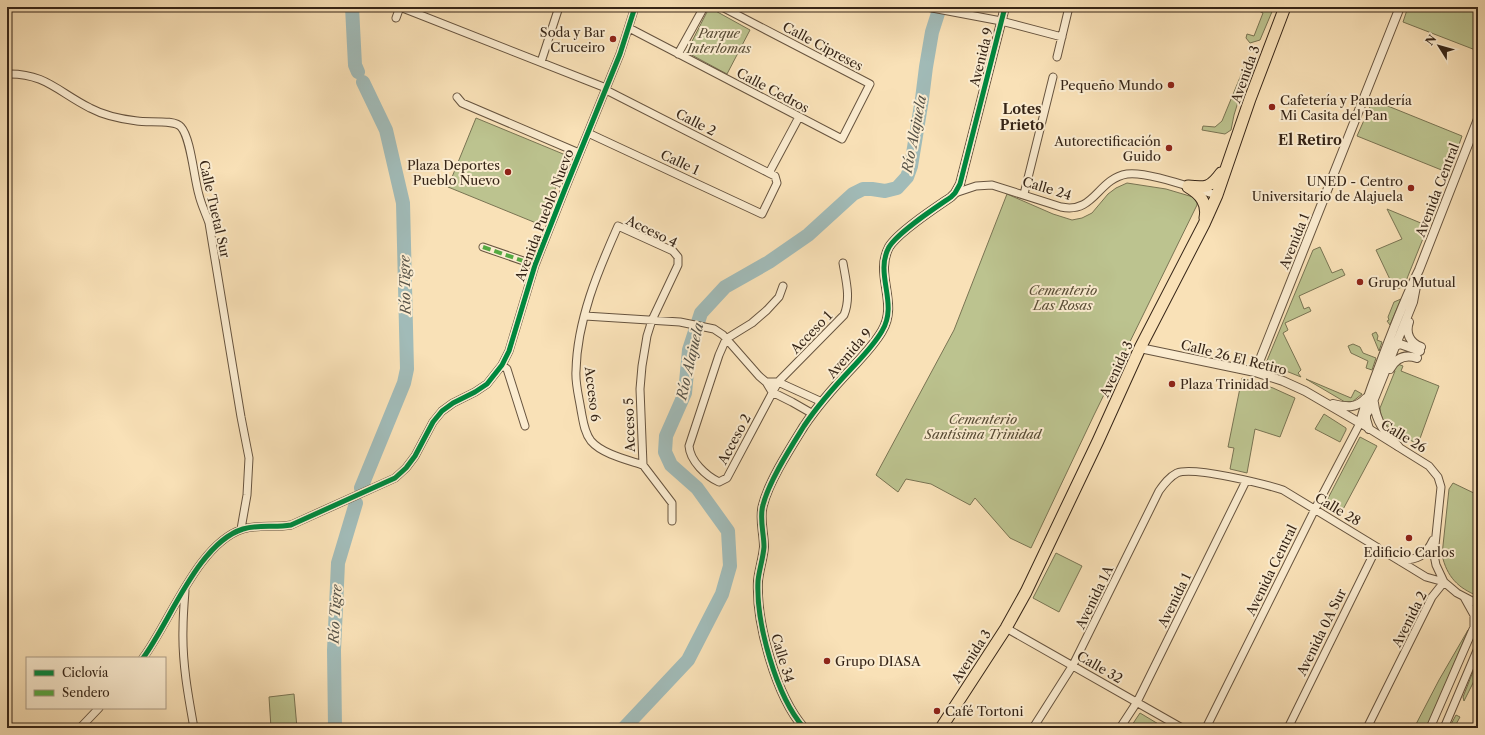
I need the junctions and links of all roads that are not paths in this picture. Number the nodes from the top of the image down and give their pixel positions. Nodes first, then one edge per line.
1 (400, 7) edge
2 (559, 7) edge
3 (635, 7) edge
4 (704, 7) edge
5 (722, 7) edge
6 (927, 7) edge
7 (1005, 7) edge
8 (1070, 7) edge
9 (1285, 7) edge
10 (1400, 7) edge
11 (396, 18) dead end
12 (1001, 21) junction
13 (629, 28) junction
14 (1062, 37) junction
15 (678, 54) junction
16 (1057, 57) dead end
17 (541, 62) junction
18 (7, 74) edge
19 (1053, 77) dead end
20 (606, 89) junction
21 (457, 97) dead end
22 (799, 117) junction
23 (1478, 119) edge
24 (588, 133) junction
25 (842, 139) joint
26 (579, 153) junction
27 (1228, 163) junction
28 (964, 172) junction
29 (772, 174) junction
30 (976, 186) junction
31 (1188, 186) junction
32 (955, 192) junction
33 (1024, 194) junction
34 (1217, 195) junction
35 (1204, 224) junction
36 (483, 247) dead end
37 (843, 263) dead end
38 (536, 265) junction
39 (1419, 270) junction
40 (783, 286) dead end
41 (1416, 286) junction
42 (1408, 292) junction
43 (1399, 315) junction
44 (585, 316) junction
45 (652, 320) junction
46 (1405, 322) junction
47 (726, 339) junction
48 (1396, 344) junction
49 (1140, 348) junction
50 (1419, 352) junction
51 (502, 365) junction
52 (1255, 372) junction
53 (775, 387) junction
54 (1374, 389) junction
55 (1374, 401) junction
56 (822, 402) junction
57 (1327, 403) junction
58 (813, 414) junction
59 (1366, 415) junction
60 (1360, 423) junction
61 (525, 426) dead end
62 (1369, 429) junction
63 (1398, 446) junction
64 (643, 465) junction
65 (1172, 476) joint
66 (1246, 481) junction
67 (1315, 509) junction
68 (672, 521) dead end
69 (241, 529) junction
70 (1435, 536) junction
71 (1377, 547) junction
72 (1400, 561) junction
73 (1444, 582) junction
74 (758, 588) joint
75 (185, 589) junction
76 (1464, 597) junction
77 (1478, 604) edge
78 (1476, 625) edge
79 (1006, 628) junction
80 (1478, 648) edge
81 (144, 657) edge
82 (1073, 665) junction
83 (1137, 702) junction
84 (98, 709) edge
85 (80, 728) edge
86 (194, 728) edge
87 (804, 728) edge
88 (941, 728) edge
89 (1033, 728) edge
90 (1120, 728) edge
91 (1182, 728) edge
92 (1206, 728) edge
93 (1288, 728) edge
94 (1367, 728) edge
95 (1430, 728) edge
96 (1444, 728) edge

1 - 11 street
1 - 17 street, Calle 2
2 - 17 street
3 - 13 street, Avenida Pueblo Nuevo
4 - 15 street
5 - 25 street, Calle Cipreses
6 - 12 street
7 - 12 street, Avenida 9
8 - 14 street
9 - 27 main road, Avenida 3
10 - 52 street, Avenida 1
12 - 14 street
12 - 28 street, Avenida 9
13 - 15 street, Calle Cedros
13 - 20 street, Avenida Pueblo Nuevo
14 - 16 street
15 - 22 street, Calle Cedros
17 - 20 street, Calle 2
18 - 69 street, Calle Tuetal Sur
19 - 33 street
20 - 24 street, Avenida Pueblo Nuevo
20 - 29 street, Calle 2
21 - 26 street
22 - 25 street, Calle Cedros
22 - 29 street
23 - 39 street, Avenida Central
24 - 26 street, Avenida Pueblo Nuevo
24 - 29 street, Calle 1
26 - 38 street, Avenida Pueblo Nuevo
27 - 31 main road
27 - 34 main road, Avenida 3
28 - 30 street
28 - 32 street, Avenida 9
30 - 32 street, Calle 24
30 - 33 street, Calle 24
31 - 33 street, Calle 24
31 - 34 street, Calle 24
31 - 35 main road
32 - 56 street, Avenida 9
34 - 35 main road, Avenida 3
35 - 49 main road, Avenida 3
36 - 38 street
37 - 53 street, Acceso 1
38 - 51 street, Avenida Pueblo Nuevo
39 - 41 street, Avenida Central
39 - 42 street, Avenida Central
40 - 47 street
41 - 46 street, Avenida Central
41 - 50 street
42 - 43 street, Avenida Central
42 - 46 street
43 - 48 street
43 - 54 street, Avenida Central
44 - 45 street
44 - 45 street, Acceso 4
44 - 64 street, Acceso 6
45 - 47 street
45 - 64 street, Acceso 5
46 - 48 street, Avenida Central
47 - 53 street
47 - 53 street, Acceso 2
48 - 50 street
48 - 54 street, Avenida Central
48 - 59 street
49 - 52 street, Calle 26 El Retiro
49 - 79 main road, Avenida 3
50 - 54 street
51 - 61 street
51 - 69 street, Avenida Pueblo Nuevo
52 - 57 street, Calle 26 El Retiro
53 - 56 street
53 - 58 street
54 - 55 street, Avenida Central
54 - 57 street
54 - 60 street, Avenida Central
55 - 59 street, Avenida Central
55 - 63 street
56 - 58 street, Avenida 9
57 - 60 street, Calle 26 El Retiro
58 - 74 street, Avenida 9
59 - 60 street, Avenida Central
59 - 62 street
60 - 62 street, Calle 26
60 - 67 street, Avenida Central
62 - 63 street, Calle 26
63 - 70 street, Calle 26
64 - 68 street, Acceso 5
65 - 66 street, Calle 28
65 - 82 street, Avenida 1A
66 - 67 street, Calle 28
66 - 83 street, Avenida 1
67 - 71 street, Calle 28
67 - 92 street, Avenida Central
69 - 75 street, Avenida Pueblo Nuevo
70 - 72 street
70 - 73 street
71 - 72 street, Calle 28
71 - 93 street, Avenida 0A Sur
72 - 73 street, Calle 28
73 - 76 street, Calle 28
73 - 94 street, Avenida 2
74 - 87 street, Calle 34
75 - 81 street, Avenida Pueblo Nuevo
75 - 86 street
76 - 77 street, Calle 28
76 - 78 street
78 - 95 street
79 - 82 street, Calle 32
79 - 88 main road, Avenida 3
80 - 96 street
82 - 83 street, Calle 32
82 - 89 street, Avenida 1A
83 - 90 street, Avenida 1
83 - 91 street, Calle 32
84 - 85 street

